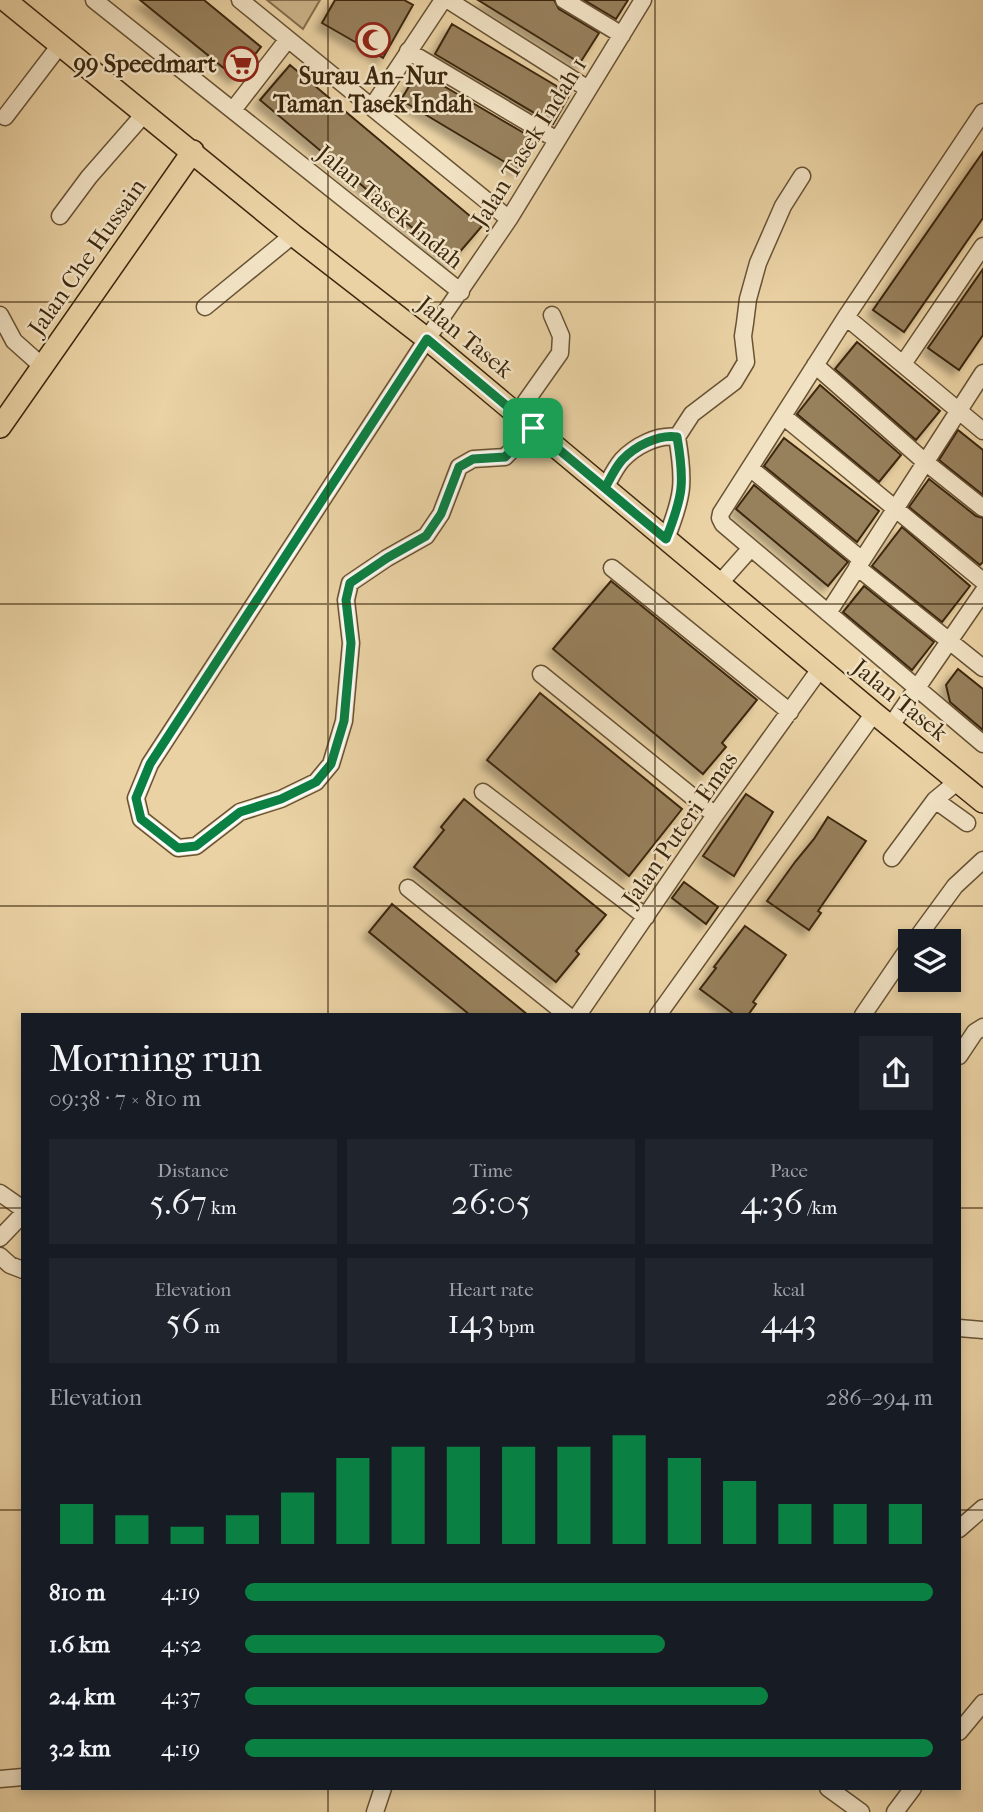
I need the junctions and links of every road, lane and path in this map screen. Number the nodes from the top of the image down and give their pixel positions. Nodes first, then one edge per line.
1 (94, 0) edge
2 (240, 0) edge
3 (446, 0) edge
4 (564, 0) edge
5 (643, 0) edge
6 (16, 3) edge
7 (622, 35) junction
8 (288, 39) junction
9 (60, 45) junction
10 (408, 51) junction
11 (589, 89) junction
12 (372, 107) junction
13 (233, 110) junction
14 (983, 112) edge
15 (145, 113) junction
16 (5, 117) dead end
17 (557, 140) junction
18 (193, 151) junction
19 (802, 176) dead end
20 (60, 216) dead end
21 (509, 219) junction
22 (293, 235) junction
23 (983, 246) edge
24 (461, 292) junction
25 (205, 307) dead end
26 (0, 315) edge
27 (552, 315) dead end
28 (846, 317) junction
29 (427, 339) junction
30 (903, 364) junction
31 (815, 365) junction
32 (42, 366) junction
33 (983, 373) edge
34 (958, 410) junction
35 (783, 416) junction
36 (525, 421) junction
37 (0, 427) edge
38 (983, 431) edge
39 (677, 437) junction
40 (925, 461) junction
41 (750, 468) junction
42 (605, 488) junction
43 (894, 508) junction
44 (983, 508) edge
45 (666, 539) junction
46 (751, 548) junction
47 (860, 564) junction
48 (612, 568) dead end
49 (983, 581) edge
50 (719, 584) junction
51 (983, 592) edge
52 (828, 612) junction
53 (949, 641) junction
54 (820, 668) junction
55 (983, 668) edge
56 (541, 674) dead end
57 (917, 688) junction
58 (790, 712) junction
59 (882, 720) junction
60 (983, 744) edge
61 (958, 781) junction
62 (483, 792) dead end
63 (934, 800) junction
64 (983, 802) edge
65 (716, 815) junction
66 (967, 823) dead end
67 (892, 858) dead end
68 (983, 860) edge
69 (408, 888) dead end
70 (646, 917) junction
71 (924, 929) edge
72 (898, 964) edge
73 (564, 1013) edge
74 (579, 1013) edge
75 (660, 1013) edge
76 (864, 1013) edge
77 (983, 1027) edge
78 (961, 1053) edge
79 (0, 1193) edge
80 (21, 1209) edge
81 (21, 1213) edge
82 (0, 1238) edge
83 (0, 1256) edge
84 (21, 1269) edge
85 (961, 1328) edge
86 (983, 1331) edge
87 (983, 1508) edge
88 (961, 1527) edge
89 (983, 1703) edge
90 (961, 1730) edge
91 (21, 1777) edge
92 (0, 1779) edge
93 (382, 1790) edge
94 (831, 1790) edge
95 (912, 1790) edge
96 (375, 1812) edge
97 (861, 1812) edge
98 (895, 1812) edge

1 - 13 street, Jalan Tasek Indah
2 - 8 street
3 - 10 street
3 - 11 street
4 - 7 street
5 - 7 street, Jalan Tasek Indah 1
6 - 9 main road, Jalan Tasek
7 - 11 street, Jalan Tasek Indah 1
8 - 12 street
8 - 13 street
9 - 15 main road, Jalan Tasek
9 - 16 street
10 - 12 street
10 - 17 street
11 - 17 street, Jalan Tasek Indah 1
12 - 21 street
13 - 24 street, Jalan Tasek Indah
14 - 28 street
15 - 18 main road, Jalan Tasek
15 - 20 street
17 - 21 street, Jalan Tasek Indah 1
18 - 22 main road, Jalan Tasek
18 - 32 main road, Jalan Che Hussain
19 - 39 street
21 - 24 street, Jalan Tasek Indah 1
22 - 25 street
22 - 29 main road, Jalan Tasek
23 - 30 street
24 - 29 street, Jalan Tasek Indah 1
26 - 32 street
27 - 36 street
28 - 30 street
28 - 31 street
29 - 36 main road, Jalan Tasek
29 - 36 street, Jalan Tasek Indah 1
30 - 34 street
31 - 35 street
31 - 40 street
32 - 37 main road, Jalan Che Hussain
33 - 34 street
34 - 38 street
34 - 40 street
35 - 41 street
35 - 43 street
36 - 42 main road, Jalan Tasek
39 - 42 street
39 - 45 street
40 - 43 street
40 - 44 street
41 - 46 street, Jalan Tasek
41 - 47 street
42 - 45 main road, Jalan Tasek
43 - 47 street
43 - 49 street
45 - 50 main road, Jalan Tasek
46 - 50 street
46 - 52 street, Jalan Tasek
47 - 52 street
47 - 53 street
48 - 58 street
50 - 54 main road, Jalan Tasek
51 - 53 street
52 - 57 street, Jalan Tasek
53 - 55 street
53 - 57 street
54 - 58 street, Jalan Puteri Emas
54 - 59 main road, Jalan Tasek
56 - 65 street
57 - 59 street
57 - 60 street, Jalan Tasek
58 - 65 street, Jalan Puteri Emas
59 - 61 main road, Jalan Tasek
59 - 75 street
61 - 63 street
61 - 64 main road, Jalan Tasek
62 - 70 street
63 - 66 street
63 - 67 street
65 - 70 street, Jalan Puteri Emas
68 - 71 street
69 - 73 street
70 - 74 street, Jalan Puteri Emas
72 - 76 street
77 - 78 street
79 - 80 street
81 - 82 street
83 - 84 street
85 - 86 street
87 - 88 street
89 - 90 street
91 - 92 street
93 - 96 street
94 - 97 street
95 - 98 street

